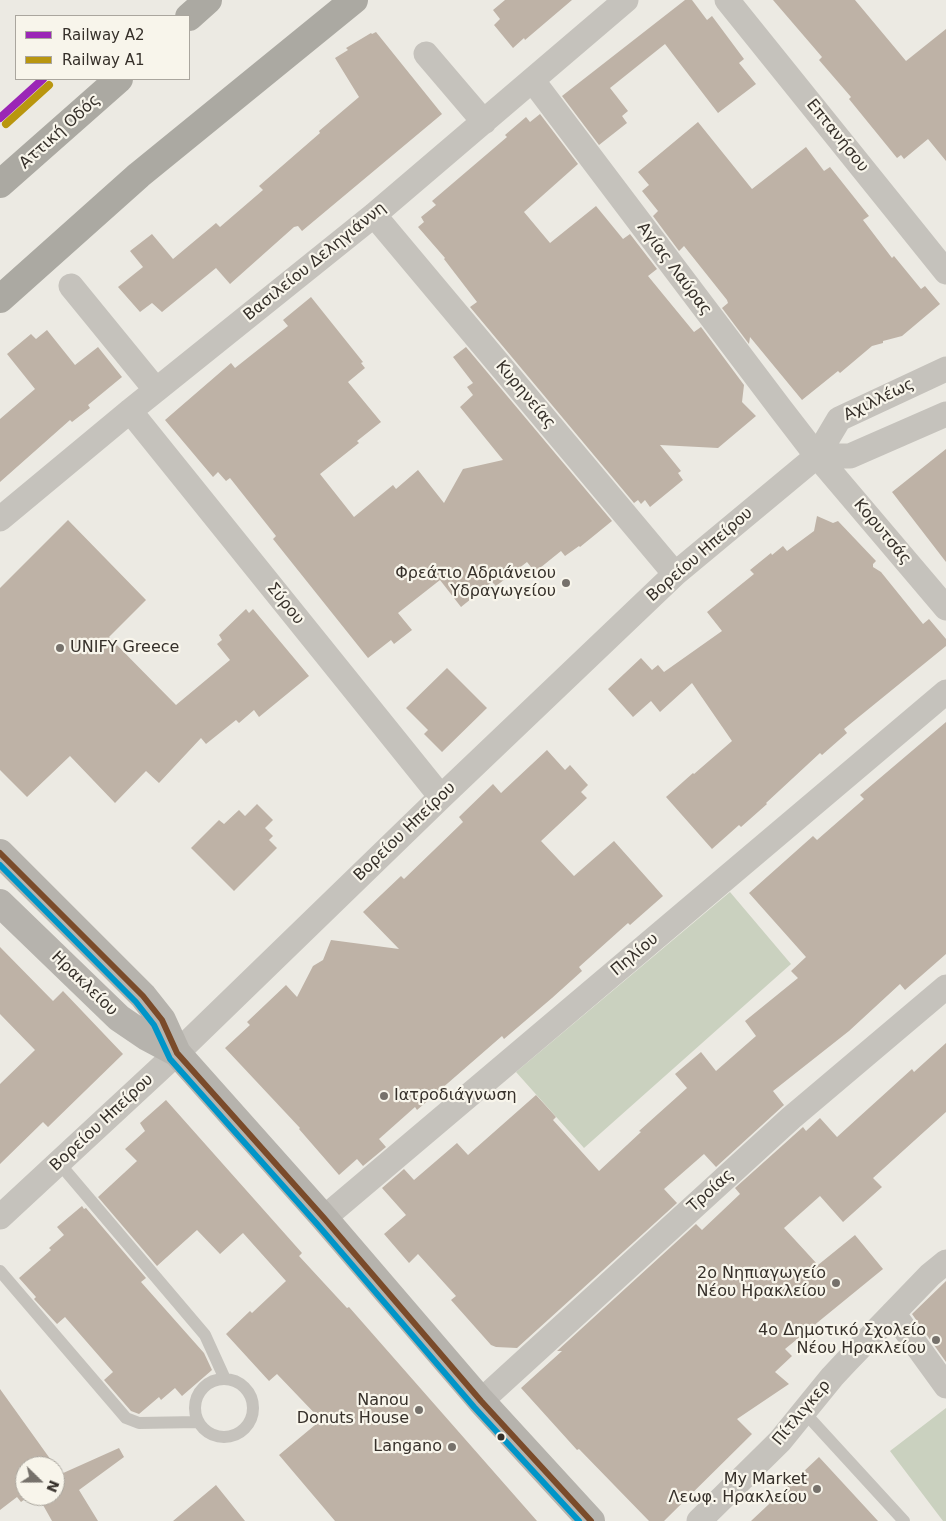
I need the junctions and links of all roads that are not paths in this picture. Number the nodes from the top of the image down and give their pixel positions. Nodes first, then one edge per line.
1 (208, 0) edge
2 (354, 0) edge
3 (626, 0) edge
4 (728, 0) edge
5 (190, 16) edge
6 (426, 54) dead end
7 (118, 80) edge
8 (533, 80) junction
9 (484, 122) junction
10 (0, 184) edge
11 (374, 215) junction
12 (946, 272) edge
13 (71, 286) dead end
14 (0, 300) edge
15 (946, 368) edge
16 (156, 390) junction
17 (130, 411) junction
18 (946, 414) edge
19 (817, 456) junction
20 (0, 519) edge
21 (675, 574) junction
22 (946, 608) edge
23 (946, 692) edge
24 (441, 797) junction
25 (0, 853) edge
26 (0, 903) edge
27 (946, 987) edge
28 (177, 1053) junction
29 (59, 1162) junction
30 (0, 1217) edge
31 (324, 1218) junction
32 (946, 1262) edge
33 (0, 1271) edge
34 (893, 1313) junction
35 (225, 1379) junction
36 (946, 1386) edge
37 (481, 1400) junction
38 (804, 1412) junction
39 (198, 1422) junction
40 (591, 1521) edge
41 (699, 1521) edge
42 (904, 1521) edge

1 - 5 highway
2 - 14 highway
3 - 8 street, Βασιλείου Δεληγιάννη
4 - 12 street, Επτανήσου
6 - 9 street
7 - 10 highway, Αττική Οδός
8 - 9 street, Βασιλείου Δεληγιάννη
8 - 19 street, Αγίας Λαύρας
9 - 11 street, Βασιλείου Δεληγιάννη
11 - 16 street, Βασιλείου Δεληγιάννη
11 - 21 street, Κυρηνείας
13 - 16 street
15 - 19 street, Αχιλλέως
16 - 17 street, Βασιλείου Δεληγιάννη
17 - 20 street, Βασιλείου Δεληγιάννη
17 - 24 street, Σύρου
18 - 19 street
19 - 21 street, Βορείου Ηπείρου
19 - 22 street, Κορυτσάς
21 - 24 street, Βορείου Ηπείρου
23 - 31 street, Πηλίου
24 - 28 street, Βορείου Ηπείρου
25 - 28 main road, Ηρακλείου
26 - 28 main road, Ηρακλείου
27 - 37 street, Τροίας
28 - 29 street, Βορείου Ηπείρου
28 - 31 main road, Ηρακλείου
29 - 30 street, Βορείου Ηπείρου
29 - 35 lane
31 - 37 main road, Ηρακλείου
32 - 34 street, Πίτλιγκερ
33 - 39 lane
34 - 36 street
34 - 38 street, Πίτλιγκερ
35 - 39 lane
35 - 39 lane
37 - 40 main road, Ηρακλείου
38 - 41 street, Πίτλιγκερ
38 - 42 lane

